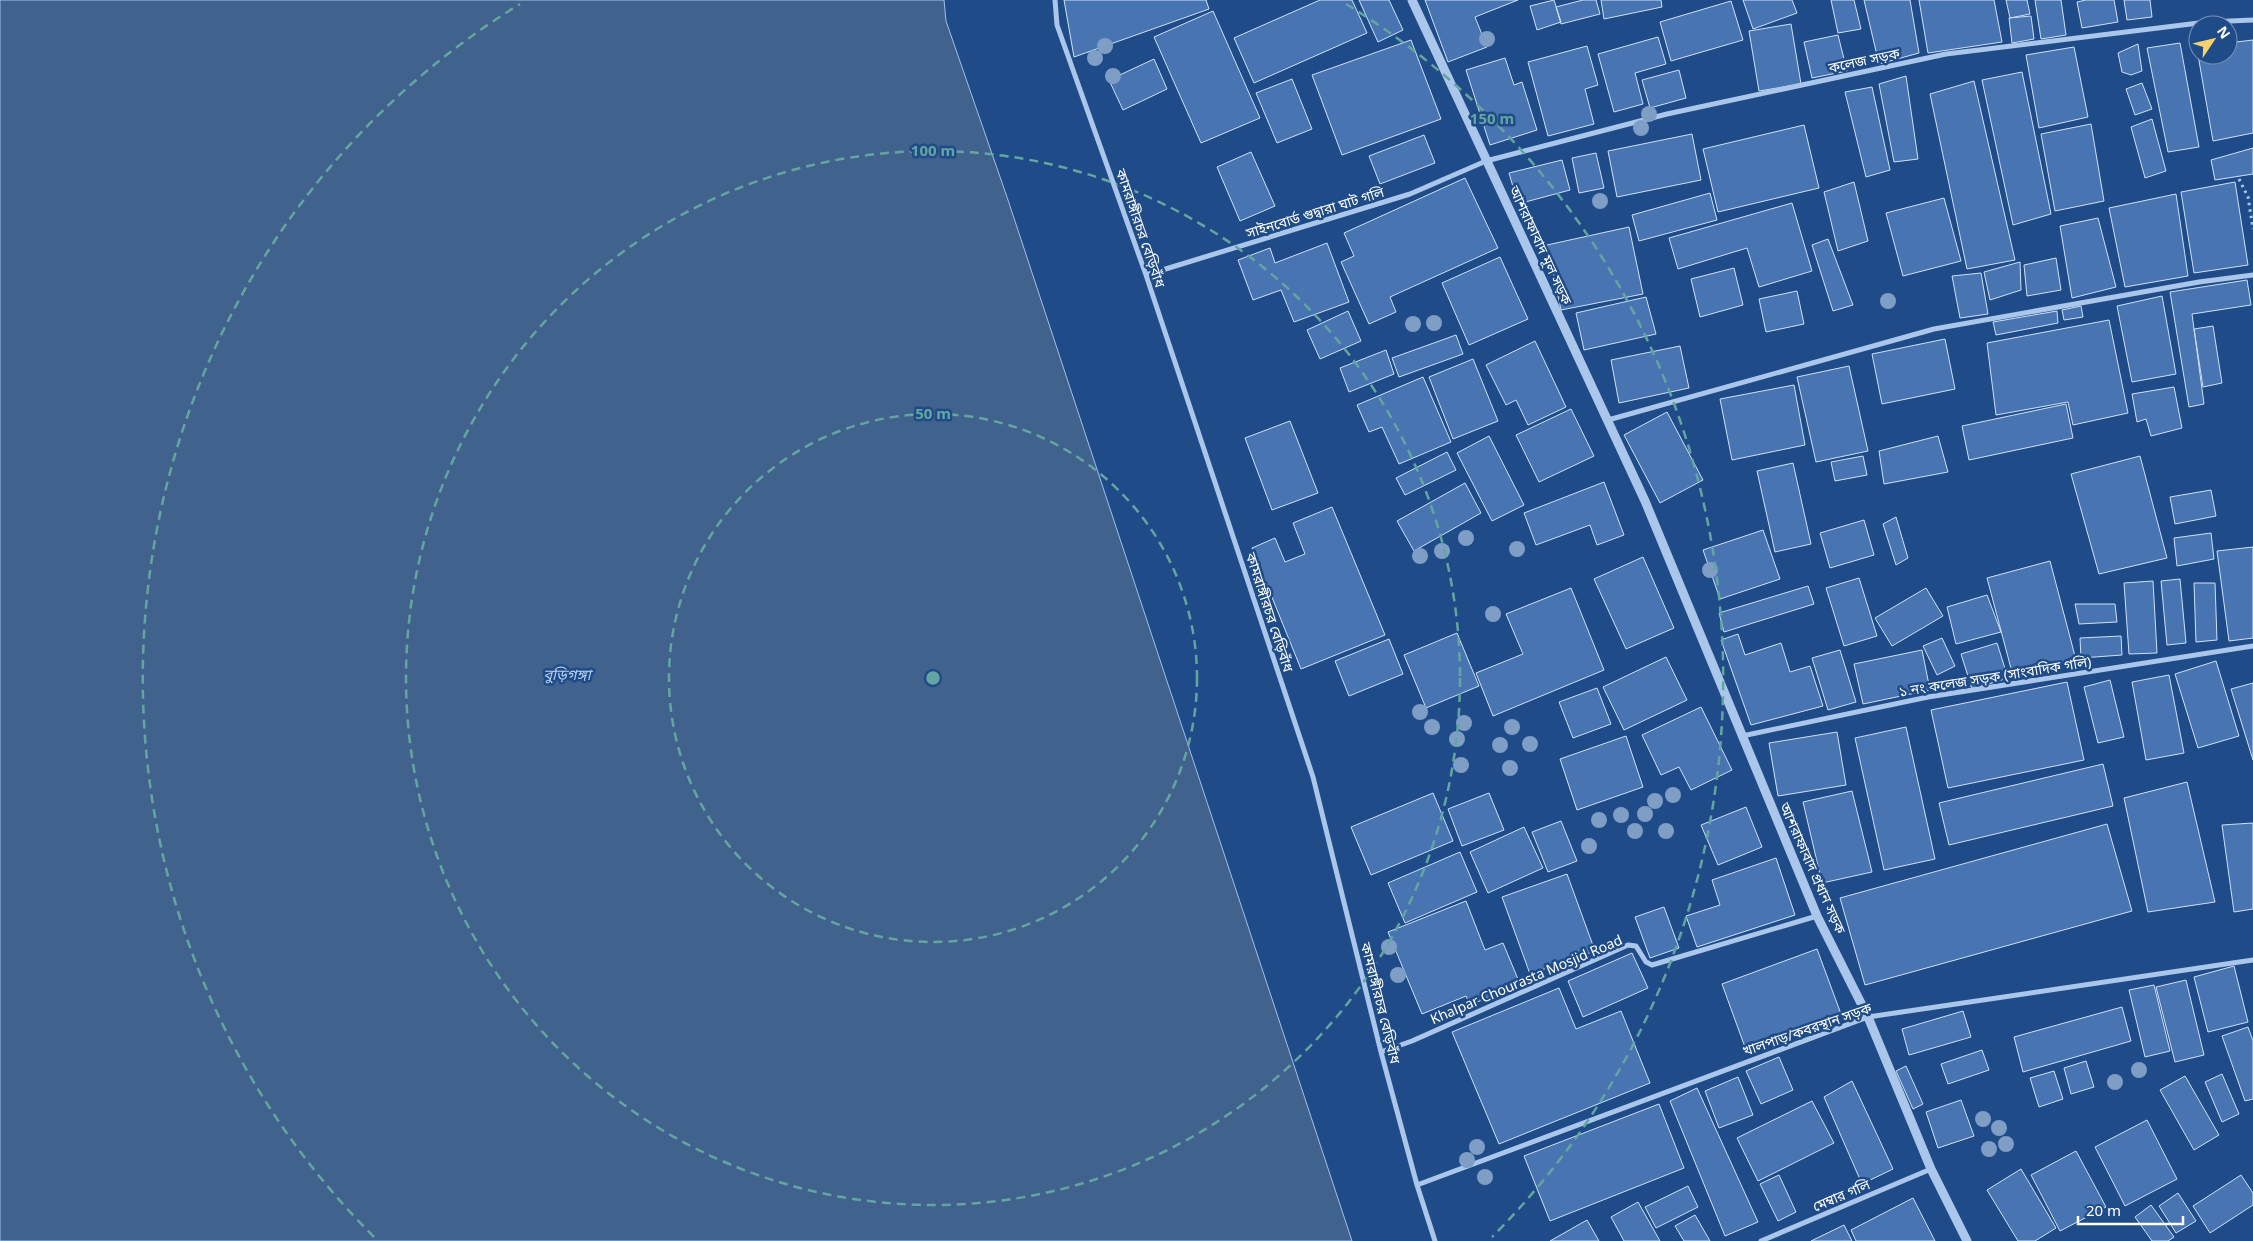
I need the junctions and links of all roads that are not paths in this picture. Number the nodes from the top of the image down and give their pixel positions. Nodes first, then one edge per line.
1 (1055, 0) edge
2 (1412, 0) edge
3 (2253, 20) edge
4 (1486, 161) junction
5 (1146, 275) junction
6 (2253, 275) edge
7 (1608, 420) junction
8 (1645, 501) joint
9 (2253, 646) edge
10 (1742, 736) junction
11 (1817, 916) junction
12 (2253, 960) edge
13 (1868, 1017) junction
14 (1381, 1052) junction
15 (1931, 1169) junction
16 (1417, 1185) junction
17 (1435, 1241) edge
18 (1761, 1241) edge
19 (1967, 1241) edge

1 - 5 street, কামরাঙ্গীরচর বেড়িবাঁধ
2 - 4 street, আশরাফাবাদ মূল সড়ক
3 - 4 street, কলেজ সড়ক
4 - 5 street, সাইনবোর্ড গুদ্বারা ঘাট গলি
4 - 7 street, আশরাফাবাদ মূল সড়ক
5 - 14 street, কামরাঙ্গীরচর বেড়িবাঁধ
6 - 7 street
7 - 8 street, আশরাফাবাদ মূল সড়ক
8 - 10 street, আশরাফাবাদ প্রধান সড়ক
9 - 10 street, ১ নং কলেজ সড়ক (সাংবাদিক গলি)
10 - 11 street, আশরাফাবাদ প্রধান সড়ক
11 - 13 street, আশরাফাবাদ প্রধান সড়ক
11 - 14 street, Khalpar Chourasta Mosjid Road
12 - 13 street, খালপাড়/কবরস্থান সড়ক
13 - 15 street, আশরাফাবাদ প্রধান সড়ক
13 - 16 street, খালপাড়/কবরস্থান সড়ক
14 - 16 street, কামরাঙ্গীরচর বেড়িবাঁধ
15 - 18 street, মেম্বার গলি
15 - 19 street, আশরাফাবাদ প্রধান সড়ক
16 - 17 street, কামরাঙ্গীরচর বেড়িবাঁধ

